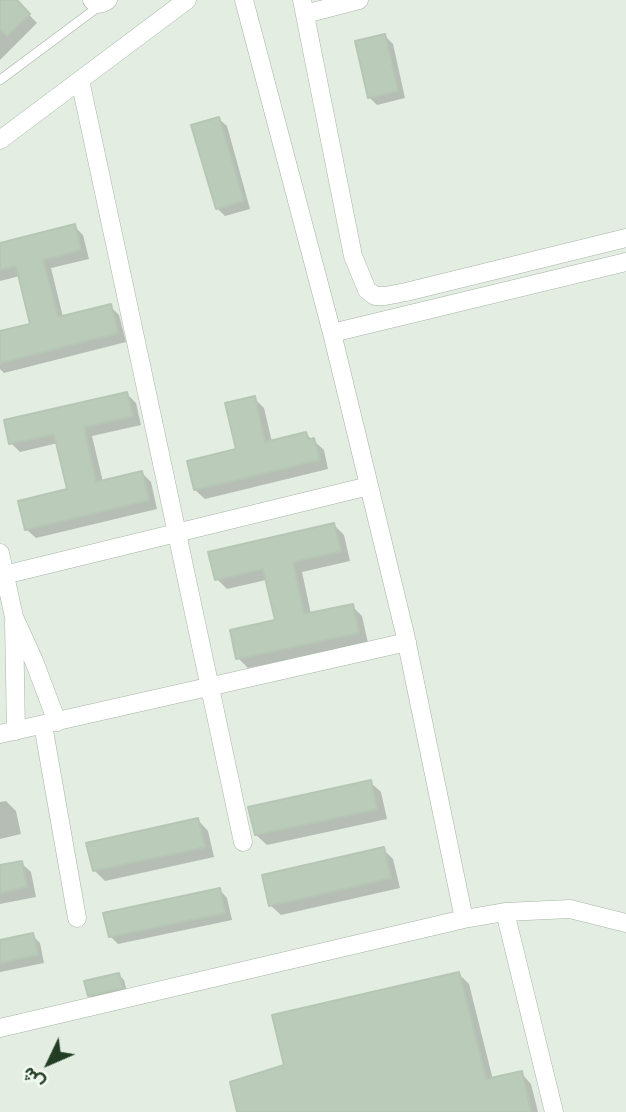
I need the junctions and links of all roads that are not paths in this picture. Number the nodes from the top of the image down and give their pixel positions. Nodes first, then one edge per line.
1 (187, 0) edge
2 (244, 0) edge
3 (359, 0) edge
4 (101, 1) edge
5 (303, 7) edge
6 (0, 80) edge
7 (80, 80) junction
8 (0, 140) edge
9 (626, 238) edge
10 (626, 262) edge
11 (332, 333) junction
12 (369, 486) junction
13 (176, 533) junction
14 (0, 553) edge
15 (3, 576) edge
16 (14, 617) junction
17 (407, 642) junction
18 (208, 687) junction
19 (50, 723) junction
20 (8, 733) edge
21 (243, 842) dead end
22 (505, 912) junction
23 (77, 918) dead end
24 (464, 919) junction
25 (626, 923) edge
26 (0, 1028) edge
27 (554, 1112) edge

1 - 7 street
2 - 11 street
3 - 5 street
4 - 6 lane
5 - 9 street
7 - 8 street
7 - 13 street
10 - 11 street
11 - 12 street
12 - 13 street
12 - 17 street
13 - 15 street
13 - 18 street
14 - 15 street
15 - 16 street
16 - 19 street
16 - 20 street
17 - 18 street
17 - 24 street
18 - 19 street
18 - 21 street
19 - 20 street
19 - 23 street
22 - 24 street
22 - 25 street
22 - 27 street
24 - 26 street

